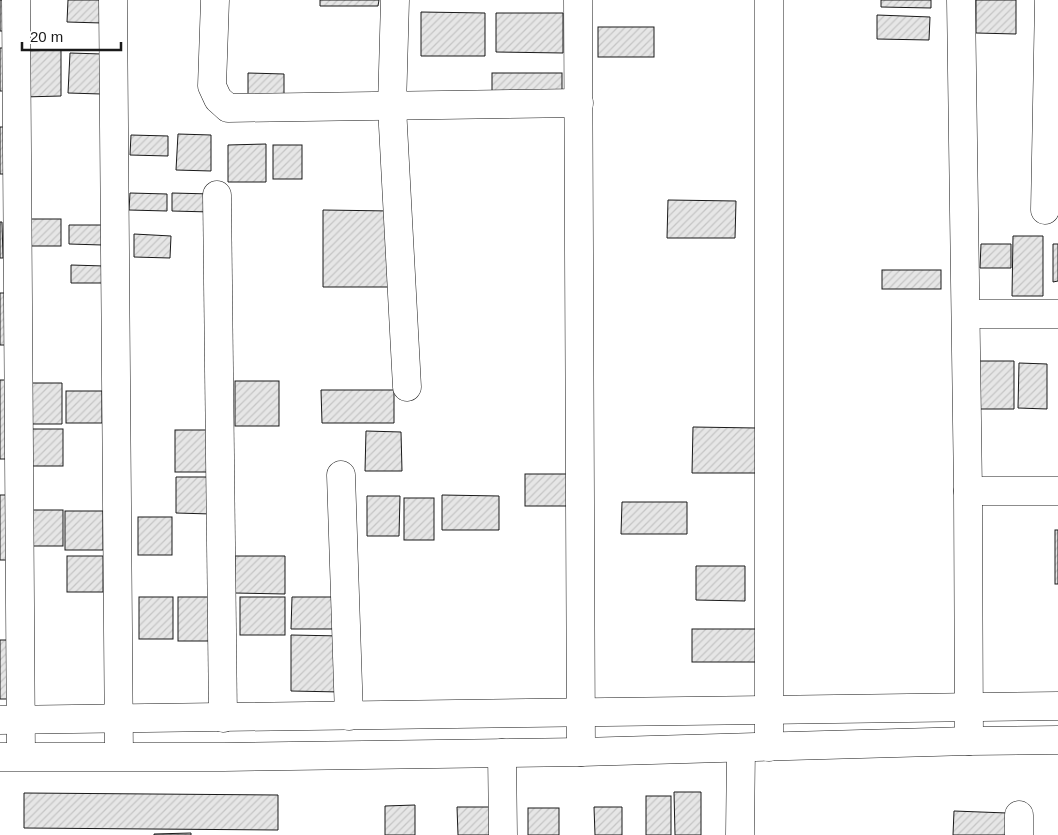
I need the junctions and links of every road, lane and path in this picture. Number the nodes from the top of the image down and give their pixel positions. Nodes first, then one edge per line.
1 (16, 0) edge
2 (113, 0) edge
3 (215, 0) edge
4 (395, 0) edge
5 (578, 0) edge
6 (770, 0) edge
7 (961, 0) edge
8 (1049, 0) edge
9 (580, 103) junction
10 (392, 107) junction
11 (217, 195) dead end
12 (1046, 210) dead end
13 (966, 314) junction
14 (1058, 314) edge
15 (407, 387) dead end
16 (341, 475) dead end
17 (968, 491) junction
18 (1058, 491) edge
19 (968, 706) junction
20 (1058, 706) edge
21 (770, 709) junction
22 (580, 713) junction
23 (349, 716) junction
24 (223, 718) junction
25 (119, 719) junction
26 (10, 720) edge
27 (1058, 740) edge
28 (969, 741) junction
29 (769, 747) junction
30 (741, 748) junction
31 (581, 752) junction
32 (502, 753) junction
33 (119, 756) junction
34 (10, 757) edge
35 (503, 835) edge
36 (740, 835) edge

1 - 26 street
2 - 25 street
3 - 10 street
4 - 10 street
5 - 9 street
6 - 21 street
7 - 13 street
8 - 12 street
9 - 10 street
9 - 22 street
10 - 15 street
11 - 24 street
13 - 14 street
13 - 17 street
16 - 23 street
17 - 18 street
17 - 19 street
19 - 20 street
19 - 21 street
19 - 28 street
21 - 22 street
21 - 29 street
22 - 23 street
22 - 31 street
23 - 24 street
24 - 25 street
25 - 26 street
25 - 33 street
26 - 34 street
27 - 28 street
28 - 29 street
29 - 30 street
30 - 31 street
30 - 36 street
31 - 32 street
32 - 33 street
32 - 35 street
33 - 34 street

